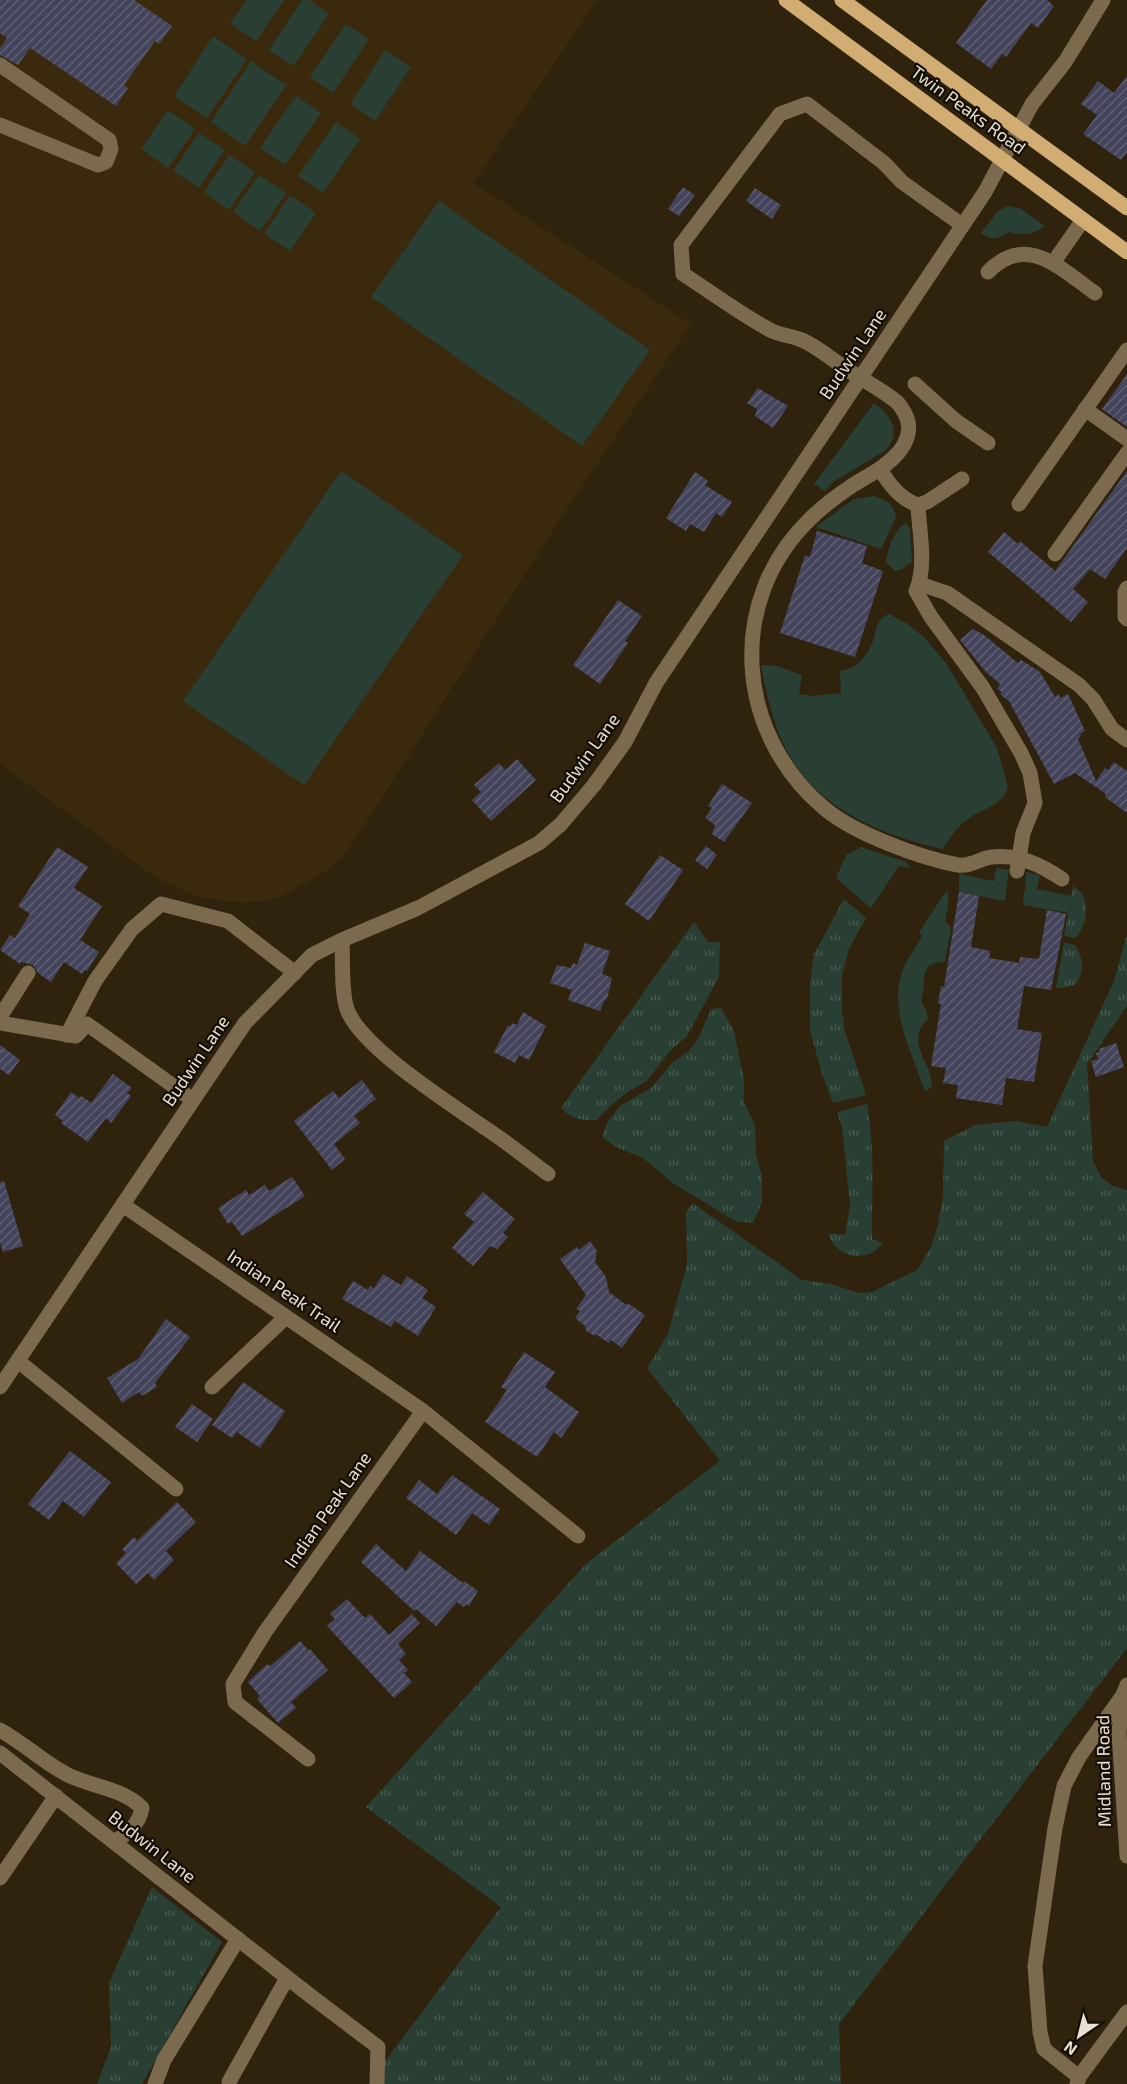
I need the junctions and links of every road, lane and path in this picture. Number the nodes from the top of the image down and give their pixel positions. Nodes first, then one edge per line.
1 (786, 0) edge
2 (842, 0) edge
3 (1103, 0) edge
4 (0, 65) edge
5 (0, 125) edge
6 (1020, 129) junction
7 (1003, 160) junction
8 (1127, 208) edge
9 (1083, 220) junction
10 (962, 225) junction
11 (1127, 252) edge
12 (1053, 263) junction
13 (988, 272) dead end
14 (1095, 293) dead end
15 (1127, 350) edge
16 (860, 378) junction
17 (915, 384) dead end
18 (1085, 409) junction
19 (1127, 439) edge
20 (988, 443) dead end
21 (1127, 453) edge
22 (880, 469) junction
23 (962, 479) dead end
24 (918, 504) junction
25 (1019, 504) dead end
26 (1055, 554) dead end
27 (918, 587) junction
28 (1127, 588) edge
29 (1127, 619) edge
30 (1127, 740) edge
31 (1018, 864) junction
32 (1062, 879) dead end
33 (342, 940) junction
34 (28, 973) dead end
35 (295, 973) junction
36 (0, 1017) edge
37 (0, 1023) edge
38 (67, 1035) junction
39 (193, 1100) junction
40 (548, 1174) dead end
41 (123, 1204) junction
42 (286, 1317) junction
43 (18, 1361) junction
44 (0, 1387) edge
45 (212, 1387) dead end
46 (423, 1411) junction
47 (176, 1489) dead end
48 (578, 1536) dead end
49 (1125, 1690) edge
50 (0, 1730) edge
51 (0, 1753) edge
52 (308, 1759) dead end
53 (56, 1796) junction
54 (114, 1842) junction
55 (1127, 1857) edge
56 (0, 1878) edge
57 (238, 1939) junction
58 (287, 1978) junction
59 (1127, 2012) edge
60 (1078, 2081) edge
61 (229, 2082) dead end
62 (155, 2084) edge
63 (377, 2084) edge

1 - 7 main road, Twin Peaks Road
2 - 6 main road, Twin Peaks Road
3 - 6 street, Budwin Lane
4 - 5 street
6 - 7 street, Budwin Lane
6 - 8 main road, Twin Peaks Road
7 - 9 main road, Twin Peaks Road
7 - 10 street, Budwin Lane
9 - 11 main road, Twin Peaks Road
9 - 12 street
10 - 16 street, Budwin Lane
10 - 16 street
12 - 13 street
12 - 14 street
15 - 18 street
16 - 22 street
16 - 33 street, Budwin Lane
17 - 20 street
18 - 19 street
18 - 25 street
21 - 26 street
22 - 24 street
22 - 31 street
23 - 24 street
24 - 27 street
27 - 30 street
27 - 31 street
28 - 29 street
31 - 32 street
33 - 35 street, Budwin Lane
33 - 40 street
34 - 36 street
35 - 38 street
35 - 39 street, Budwin Lane
37 - 38 street
38 - 39 street
39 - 41 street, Budwin Lane
41 - 42 street, Indian Peak Trail
41 - 43 street, Budwin Lane
42 - 45 street
42 - 46 street, Indian Peak Trail
43 - 44 street, Budwin Lane
43 - 47 street
46 - 48 street, Indian Peak Trail
46 - 52 street, Indian Peak Lane
49 - 55 street, Midland Road
49 - 60 street
50 - 54 street
51 - 53 street, Budwin Lane
53 - 54 street, Budwin Lane
53 - 56 street
54 - 57 street, Budwin Lane
57 - 58 street, Budwin Lane
57 - 62 street
58 - 61 street
58 - 63 street, Budwin Lane
59 - 60 street

